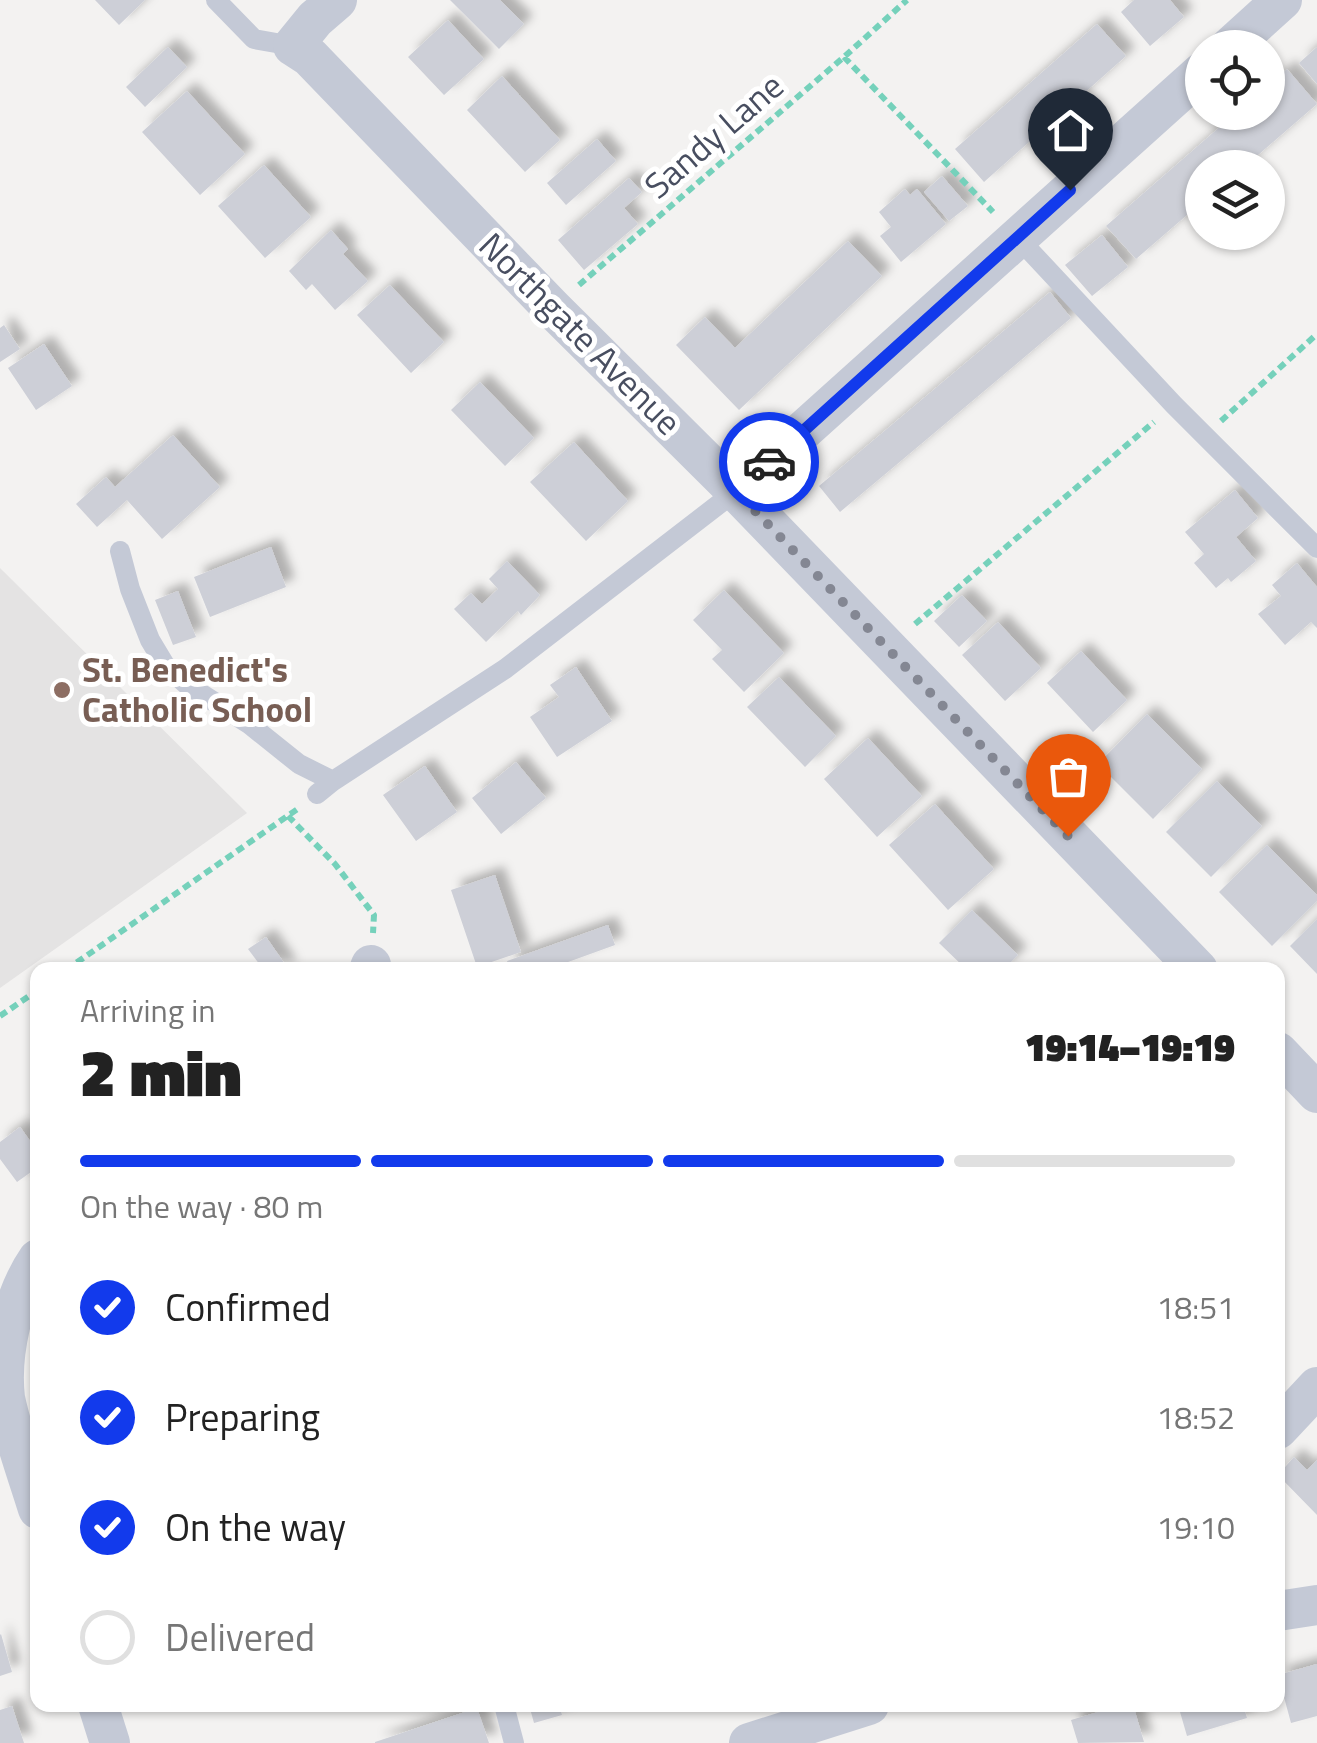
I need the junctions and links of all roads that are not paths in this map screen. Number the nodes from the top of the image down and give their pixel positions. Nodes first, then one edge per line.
1 (216, 0) edge
2 (336, 0) edge
3 (1282, 0) edge
4 (1250, 30) edge
5 (293, 46) junction
6 (1185, 87) edge
7 (1018, 238) junction
8 (736, 491) junction
9 (1317, 548) edge
10 (120, 551) dead end
11 (1190, 962) edge
12 (1285, 1059) edge
13 (1317, 1093) edge
14 (30, 1270) edge
15 (1317, 1387) edge
16 (1285, 1422) edge
17 (30, 1483) edge
18 (1317, 1605) edge
19 (1285, 1610) edge
20 (100, 1712) edge
21 (506, 1712) edge
22 (847, 1712) edge
23 (110, 1743) edge
24 (514, 1743) edge
25 (749, 1743) edge

1 - 5 lane
2 - 5 street
3 - 4 street
5 - 8 street, Northgate Avenue
6 - 7 street
7 - 8 street
7 - 9 lane
8 - 10 lane
8 - 11 street, Northgate Avenue
12 - 13 street
14 - 17 street
15 - 16 street
18 - 19 street
20 - 23 street
21 - 24 lane
22 - 25 street

